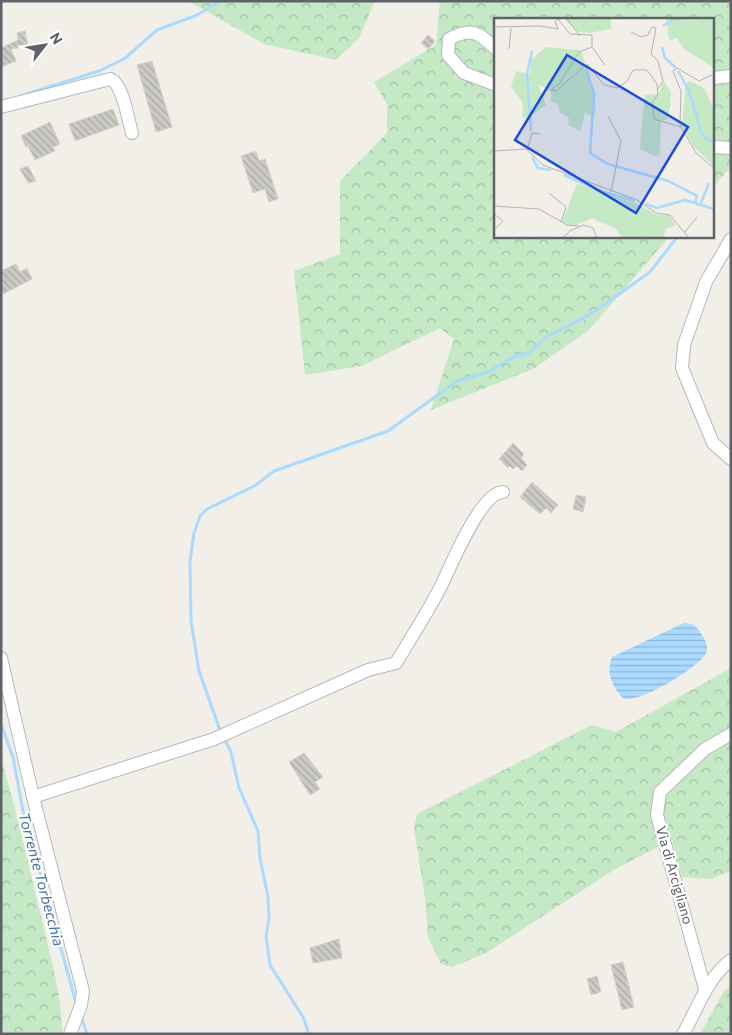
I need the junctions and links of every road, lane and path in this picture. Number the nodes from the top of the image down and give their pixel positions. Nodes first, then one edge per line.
1 (494, 47) edge
2 (731, 76) edge
3 (714, 78) edge
4 (494, 84) edge
5 (1, 107) edge
6 (132, 133) dead end
7 (714, 147) edge
8 (731, 148) edge
9 (731, 239) edge
10 (731, 459) edge
11 (503, 492) dead end
12 (1, 658) edge
13 (731, 734) edge
14 (33, 797) junction
15 (731, 960) edge
16 (705, 989) junction
17 (71, 1030) edge
18 (683, 1034) edge

1 - 4 street
2 - 3 street
5 - 6 street
7 - 8 street
9 - 10 street
11 - 14 street
12 - 14 street
13 - 16 street, Via di Arcigliano
14 - 17 street
15 - 16 street
16 - 18 street

